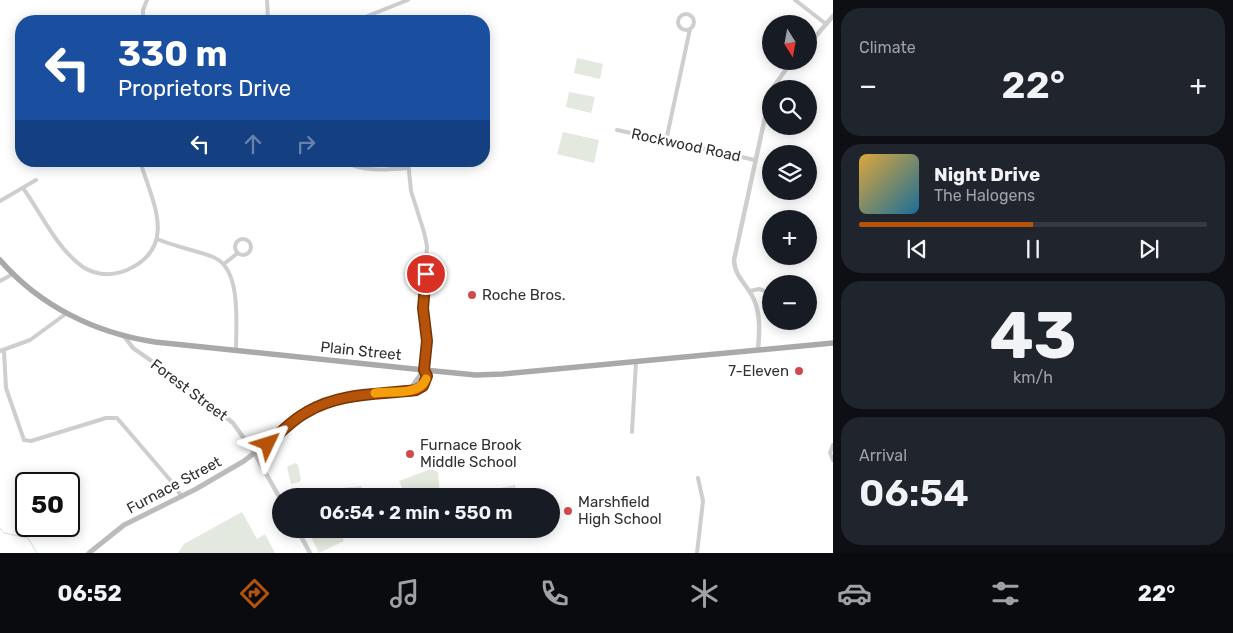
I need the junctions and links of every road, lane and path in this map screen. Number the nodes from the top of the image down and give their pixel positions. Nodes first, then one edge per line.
1 (147, 0) edge
2 (267, 0) edge
3 (408, 0) edge
4 (796, 0) edge
5 (143, 15) edge
6 (268, 15) edge
7 (371, 15) edge
8 (833, 16) edge
9 (826, 24) junction
10 (690, 29) junction
11 (818, 33) edge
12 (784, 70) edge
13 (776, 80) edge
14 (762, 129) edge
15 (617, 130) dead end
16 (666, 141) junction
17 (755, 160) junction
18 (142, 167) edge
19 (354, 167) edge
20 (408, 168) joint
21 (36, 180) dead end
22 (23, 188) junction
23 (0, 201) edge
24 (157, 239) junction
25 (238, 253) junction
26 (0, 260) edge
27 (224, 264) junction
28 (13, 274) junction
29 (0, 281) edge
30 (762, 290) edge
31 (750, 292) junction
32 (67, 313) junction
33 (124, 336) junction
34 (833, 343) edge
35 (236, 350) junction
36 (758, 350) junction
37 (2, 351) edge
38 (636, 362) junction
39 (424, 370) junction
40 (409, 390) junction
41 (632, 432) dead end
42 (833, 445) edge
43 (255, 454) junction
44 (833, 460) edge
45 (698, 478) dead end
46 (274, 488) edge
47 (182, 496) junction
48 (302, 538) edge
49 (89, 553) edge
50 (310, 553) edge
51 (697, 553) edge

1 - 5 street
2 - 6 street
3 - 7 street
4 - 9 street
8 - 9 street
9 - 11 street
10 - 10 street
10 - 16 street
12 - 13 street
14 - 17 street
15 - 16 street, Rockwood Road
16 - 17 street, Rockwood Road
17 - 31 street
18 - 24 street
19 - 20 street
20 - 39 street
21 - 22 street
22 - 23 street
22 - 24 street
24 - 27 street
25 - 25 street
25 - 27 street
26 - 28 main road, Plain Street
27 - 35 street
28 - 29 street
28 - 32 main road, Plain Street
30 - 31 street
31 - 36 street
32 - 33 main road, Plain Street
32 - 37 street
33 - 35 main road, Plain Street
33 - 43 street, Forest Street
34 - 36 main road, Plain Street
35 - 39 main road, Plain Street
36 - 38 main road, Plain Street
37 - 47 street
38 - 39 main road, Plain Street
38 - 41 street
39 - 40 main road
39 - 40 main road
40 - 43 main road, Furnace Street
42 - 44 street
43 - 46 street, Forest Street
43 - 47 main road, Furnace Street
45 - 51 street
47 - 49 main road, Furnace Street
48 - 50 street

